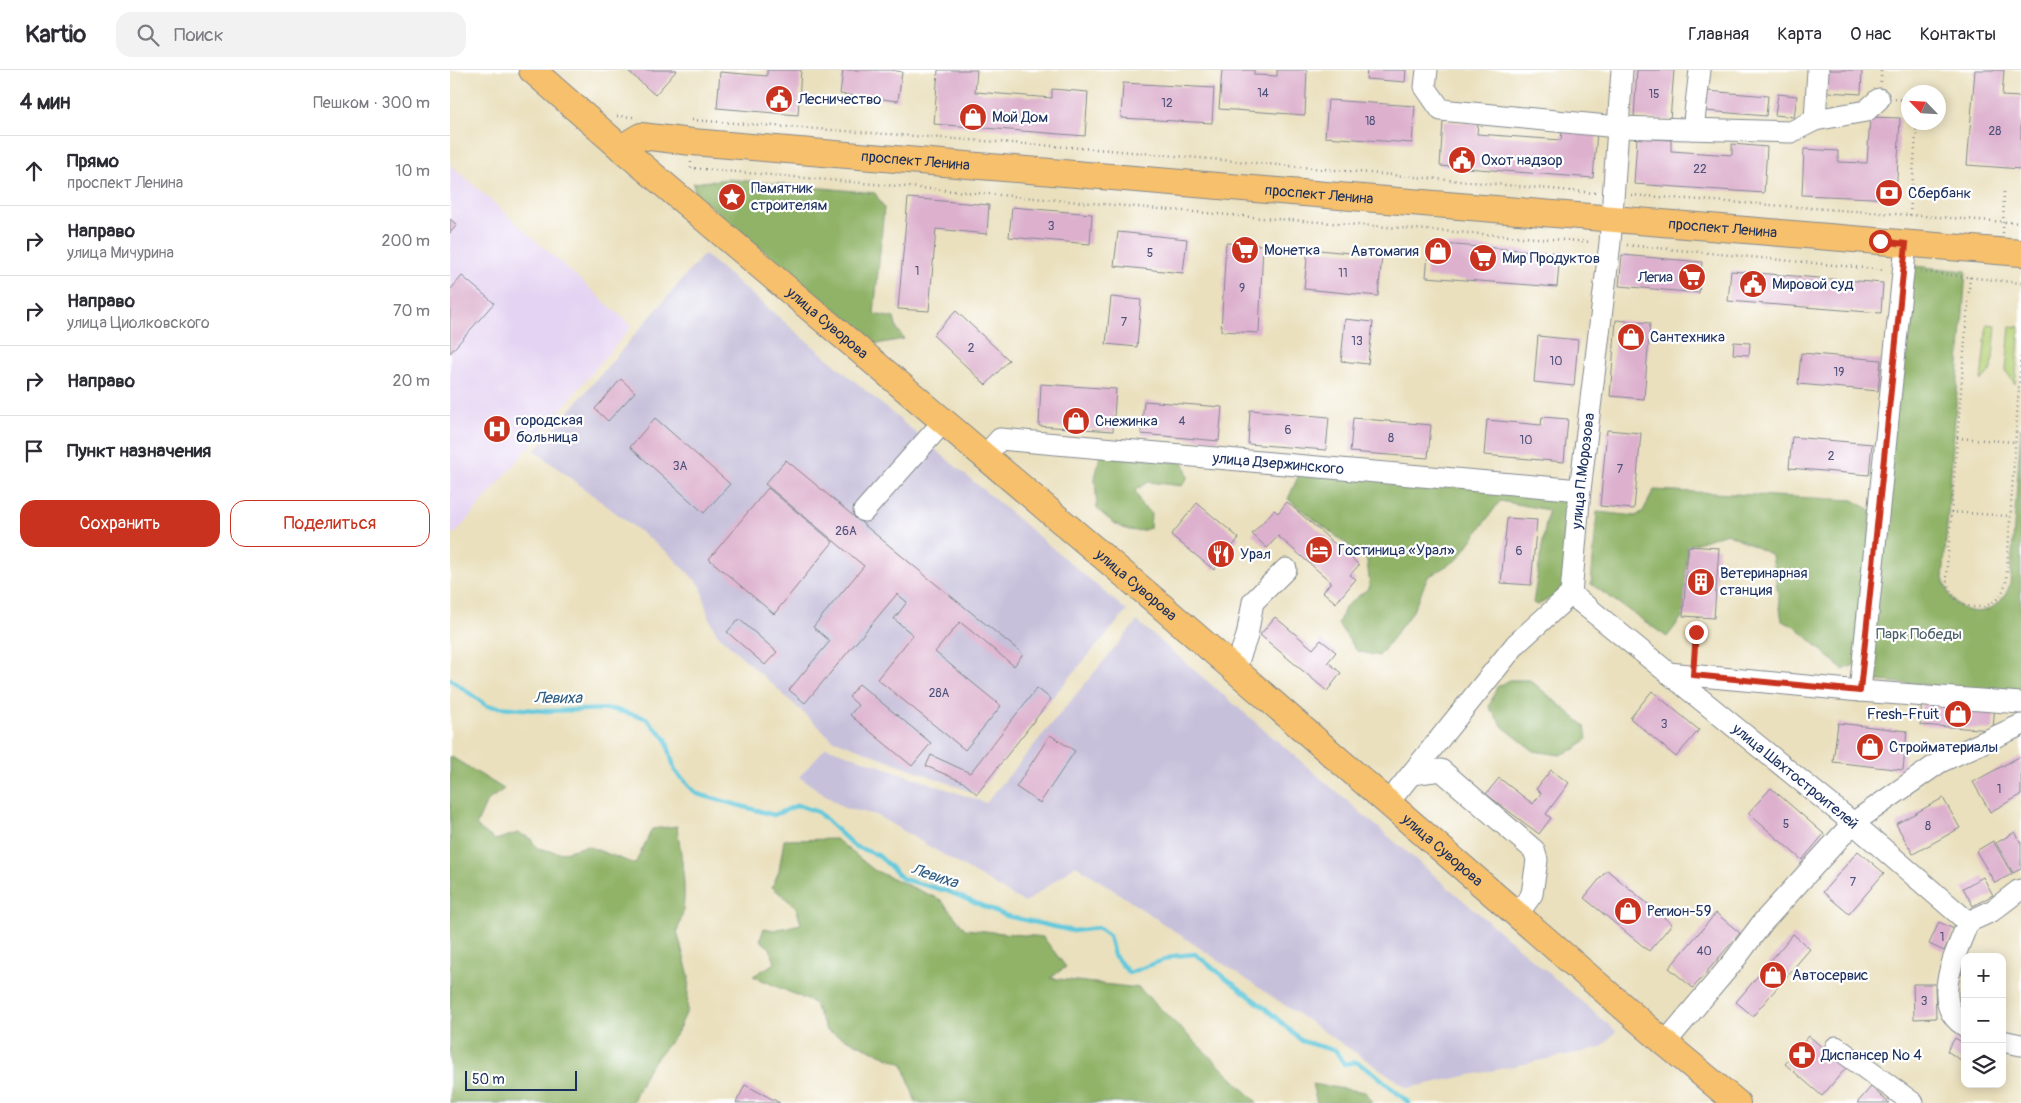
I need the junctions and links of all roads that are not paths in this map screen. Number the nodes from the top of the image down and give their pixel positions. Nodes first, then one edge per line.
1 (532, 70) edge
2 (1427, 70) edge
3 (1622, 70) edge
4 (1700, 70) edge
5 (1818, 70) edge
6 (1879, 99) dead end
7 (1815, 120) junction
8 (1618, 127) junction
9 (1693, 129) junction
10 (622, 148) junction
11 (1611, 219) junction
12 (1906, 244) junction
13 (2012, 252) edge
14 (944, 421) junction
15 (985, 456) junction
16 (1580, 490) junction
17 (864, 511) dead end
18 (1286, 569) dead end
19 (1571, 594) junction
20 (1235, 670) junction
21 (1668, 673) junction
22 (1860, 691) junction
23 (2021, 703) edge
24 (2021, 725) edge
25 (1412, 774) junction
26 (1388, 803) junction
27 (1853, 823) junction
28 (2021, 890) edge
29 (1518, 914) junction
30 (1968, 922) junction
31 (1961, 1023) edge
32 (2006, 1042) edge
33 (1666, 1043) junction
34 (2021, 1045) edge
35 (1836, 1047) dead end
36 (1738, 1103) edge
37 (1913, 1103) edge

1 - 10 main road, улица Суворова
2 - 8 street
3 - 8 street, улица П.Морозова
4 - 9 street
5 - 7 street
6 - 7 street
7 - 9 street
8 - 9 street
8 - 11 street, улица П.Морозова
10 - 11 main road, проспект Ленина
10 - 14 main road, улица Суворова
11 - 12 main road, проспект Ленина
11 - 16 street, улица П.Морозова
12 - 13 main road, проспект Ленина
12 - 22 street
14 - 15 main road, улица Суворова
14 - 17 street
15 - 16 street, улица Дзержинского
15 - 20 main road, улица Суворова
16 - 19 street, улица П.Морозова
18 - 20 street
19 - 21 street, улица Шахтостроителей
19 - 25 street
20 - 26 main road, улица Суворова
21 - 22 street
21 - 27 street, улица Шахтостроителей
22 - 23 street
24 - 27 street
25 - 26 street
25 - 29 street
26 - 29 main road, улица Суворова
27 - 30 street, улица Шахтостроителей
27 - 33 street
28 - 30 street
29 - 33 main road, улица Суворова
30 - 31 street
32 - 34 street
33 - 36 main road, улица Суворова
35 - 37 street

